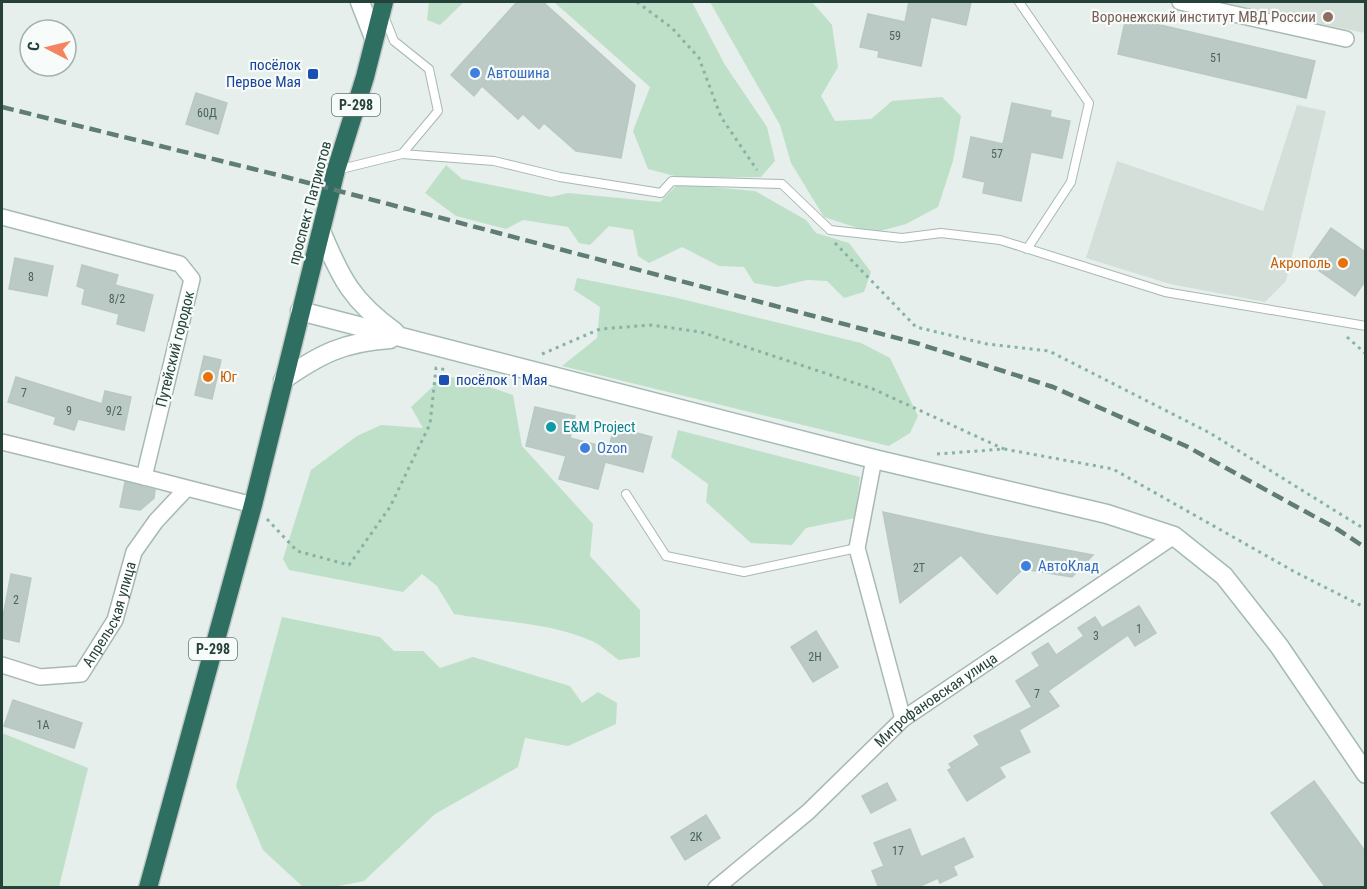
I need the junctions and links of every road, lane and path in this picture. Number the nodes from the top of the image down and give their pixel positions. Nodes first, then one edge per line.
1 (360, 2) edge
2 (637, 2) edge
3 (1019, 2) edge
4 (1180, 2) edge
5 (383, 6) edge
6 (374, 38) junction
7 (1346, 39) dead end
8 (402, 153) junction
9 (336, 170) junction
10 (782, 184) junction
11 (2, 217) edge
12 (321, 231) junction
13 (829, 237) dead end
14 (1027, 249) junction
15 (300, 311) junction
16 (1365, 326) edge
17 (404, 338) junction
18 (538, 356) dead end
19 (454, 370) dead end
20 (283, 380) junction
21 (2, 442) edge
22 (1004, 449) dead end
23 (874, 459) junction
24 (144, 477) junction
25 (186, 489) junction
26 (626, 494) dead end
27 (253, 505) junction
28 (1365, 530) edge
29 (1174, 536) junction
30 (857, 548) junction
31 (2, 665) edge
32 (903, 718) junction
33 (1365, 774) edge
34 (148, 888) edge
35 (716, 888) edge

1 - 6 street
2 - 10 path
3 - 14 lane
4 - 7 street
5 - 6 highway, проспект Патриотов / Р-298
5 - 8 lane
6 - 9 highway, проспект Патриотов / Р-298
8 - 9 lane
8 - 10 lane
9 - 12 highway, проспект Патриотов / Р-298
10 - 14 lane
11 - 24 street, Путейский городок
12 - 15 highway, проспект Патриотов / Р-298
12 - 17 street
13 - 28 path
14 - 16 lane
15 - 17 street
15 - 20 highway, Р-298
17 - 20 street
17 - 23 street
18 - 22 path
19 - 27 path
20 - 27 highway, Р-298
21 - 24 street
23 - 29 street
23 - 30 street
24 - 25 street
25 - 27 street
25 - 31 street, Апрельская улица
26 - 30 lane
27 - 34 highway, Р-298
29 - 32 street, Митрофановская улица
29 - 33 street
30 - 32 street
32 - 35 street, Митрофановская улица

